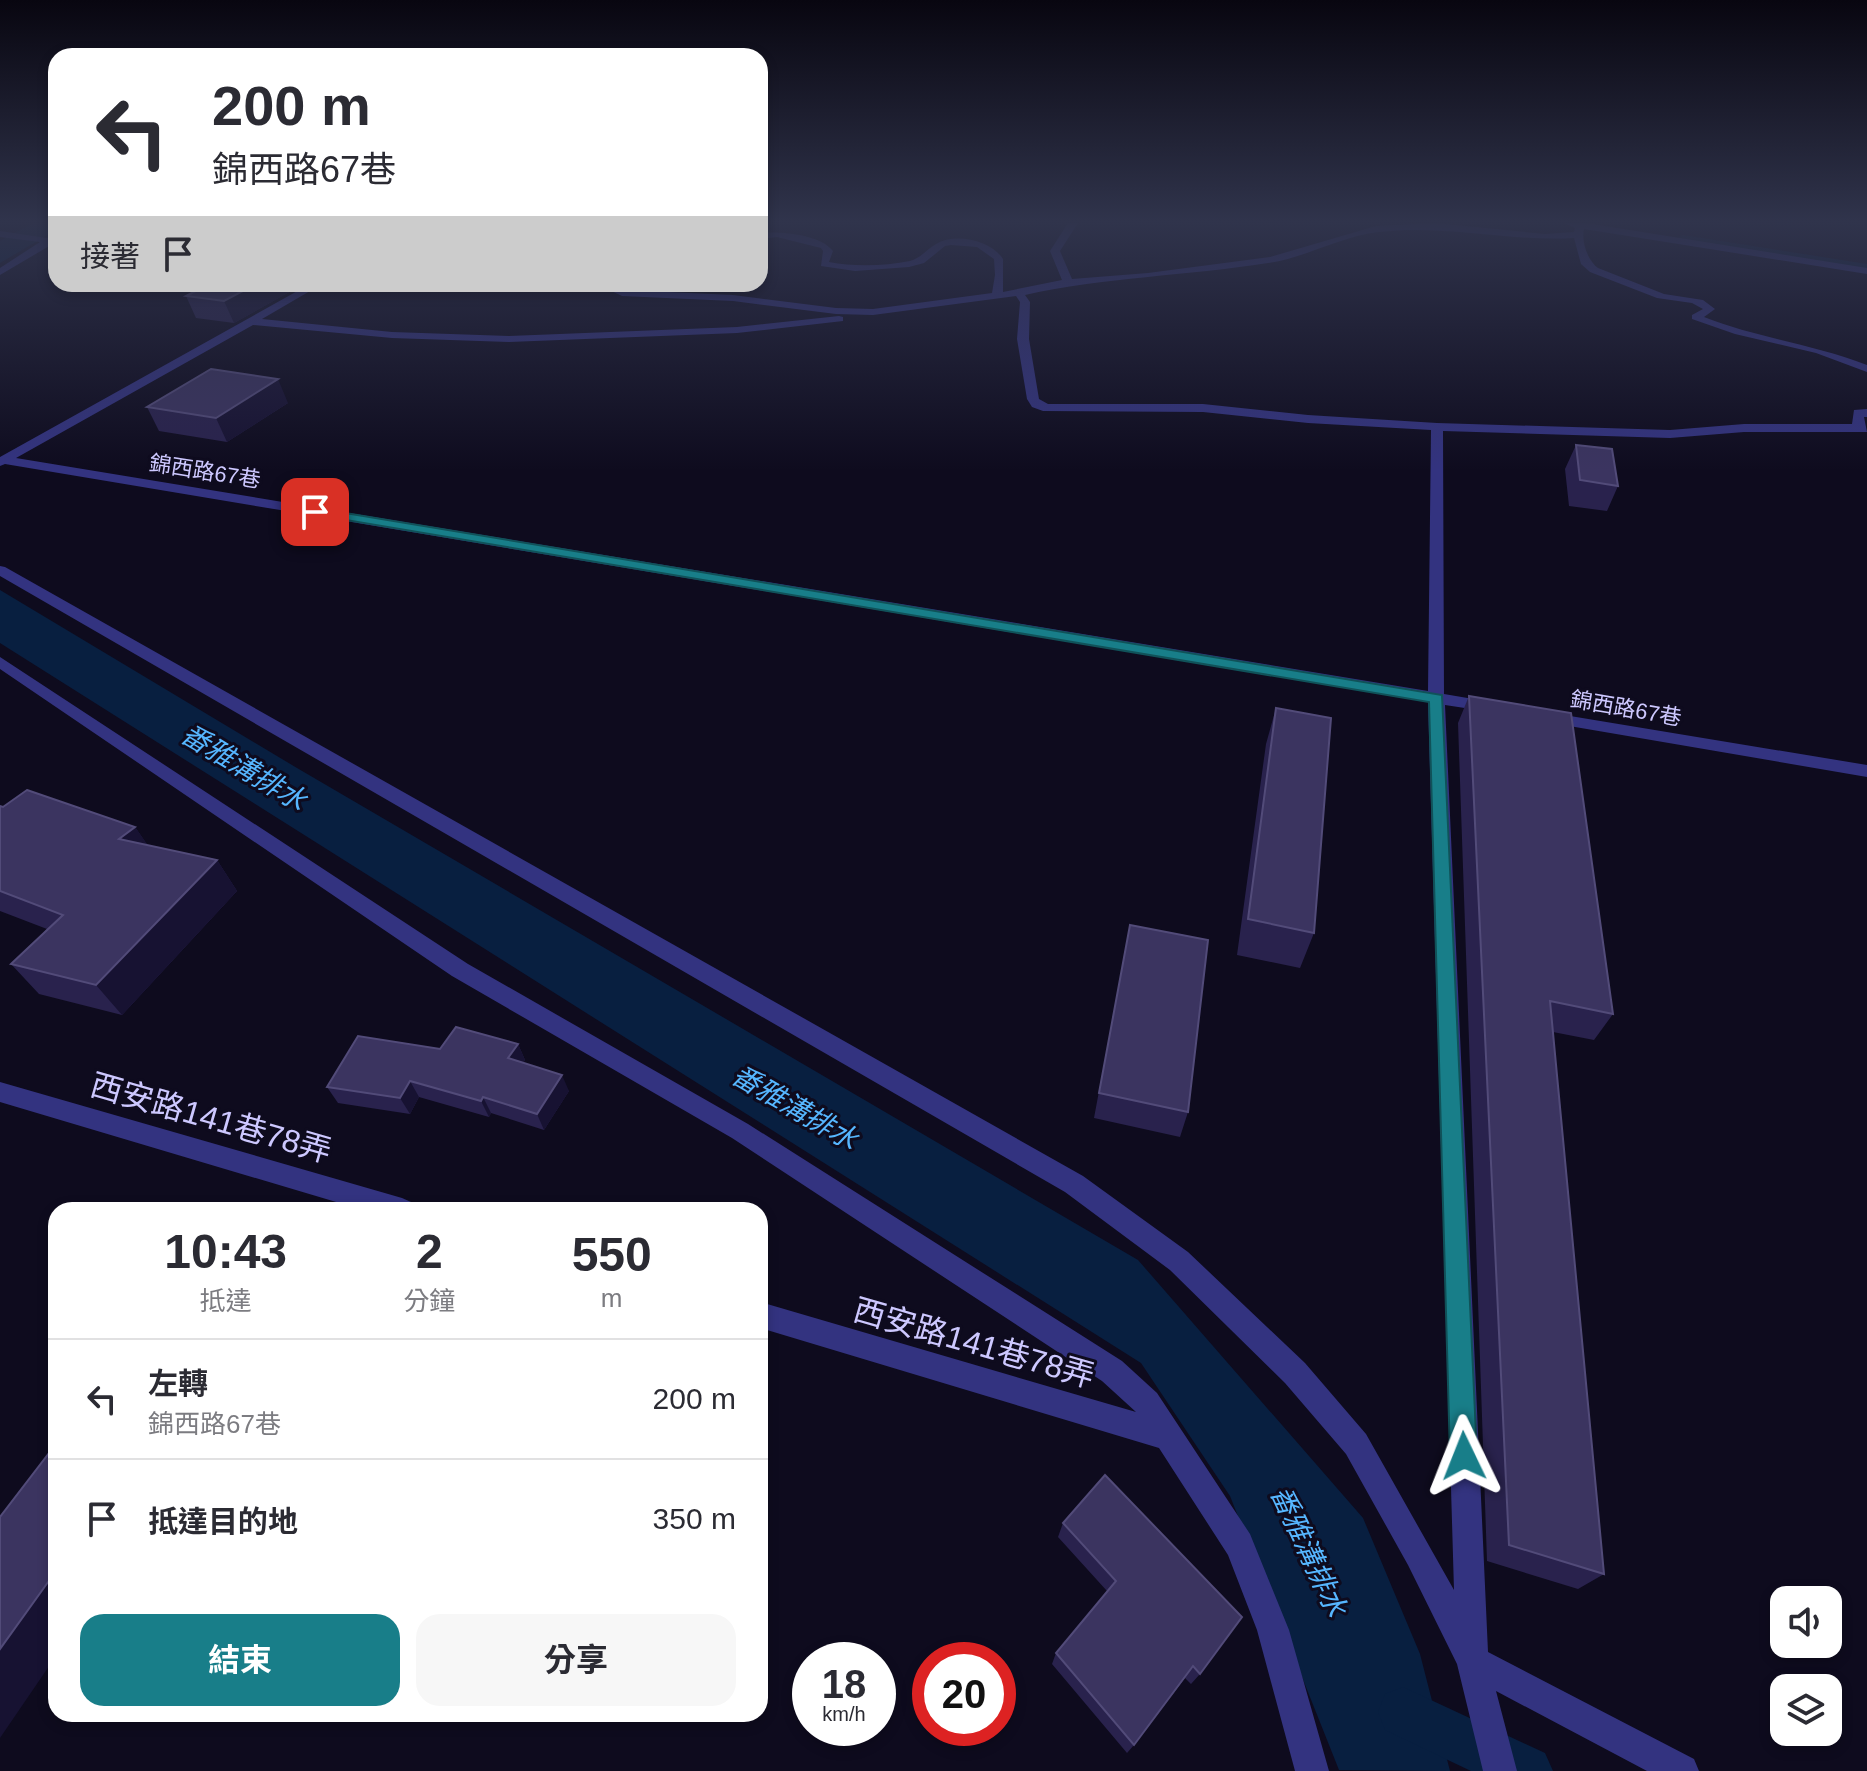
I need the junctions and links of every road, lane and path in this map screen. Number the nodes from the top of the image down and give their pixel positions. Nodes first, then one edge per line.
1 (277, 306) edge
2 (794, 306) edge
3 (922, 306) edge
4 (1025, 306) edge
5 (1707, 306) edge
6 (873, 312) junction
7 (249, 321) junction
8 (1867, 369) edge
9 (1867, 413) edge
10 (1437, 427) junction
11 (1862, 428) edge
12 (2, 461) edge
13 (0, 570) edge
14 (0, 662) edge
15 (1436, 698) junction
16 (1867, 771) edge
17 (0, 1092) edge
18 (375, 1202) edge
19 (768, 1317) edge
20 (1168, 1436) junction
21 (1472, 1661) junction
22 (1312, 1771) edge
23 (1500, 1771) edge
24 (1682, 1771) edge

1 - 7 street
2 - 6 street
3 - 6 street
4 - 10 street
5 - 8 street
6 - 7 street
7 - 12 street
9 - 11 street
10 - 11 street
10 - 15 street
12 - 15 street, 錦西路67巷
13 - 21 street
14 - 20 street
15 - 16 street, 錦西路67巷
15 - 21 street
17 - 18 street, 西安路141巷78弄
19 - 20 street, 西安路141巷78弄
20 - 22 street
21 - 23 street
21 - 24 street

